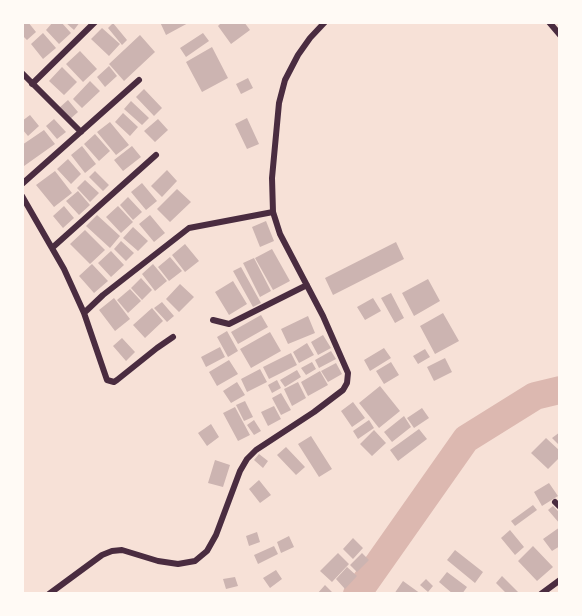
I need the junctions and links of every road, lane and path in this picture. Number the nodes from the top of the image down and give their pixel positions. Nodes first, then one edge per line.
1 (95, 22) edge
2 (325, 22) edge
3 (549, 22) edge
4 (560, 35) edge
5 (22, 74) edge
6 (139, 80) dead end
7 (32, 84) junction
8 (81, 132) junction
9 (156, 155) dead end
10 (22, 184) edge
11 (22, 196) edge
12 (273, 212) junction
13 (52, 248) junction
14 (307, 285) junction
15 (84, 313) junction
16 (213, 320) dead end
17 (173, 337) dead end
18 (560, 580) edge
19 (544, 593) edge
20 (49, 594) edge

1 - 7 street
2 - 12 street
3 - 4 street
5 - 7 street
6 - 8 street
7 - 8 street
8 - 10 street
9 - 13 street
11 - 13 street
12 - 14 street
12 - 15 street
13 - 15 street
14 - 16 street
14 - 20 street
15 - 17 street
18 - 19 street

